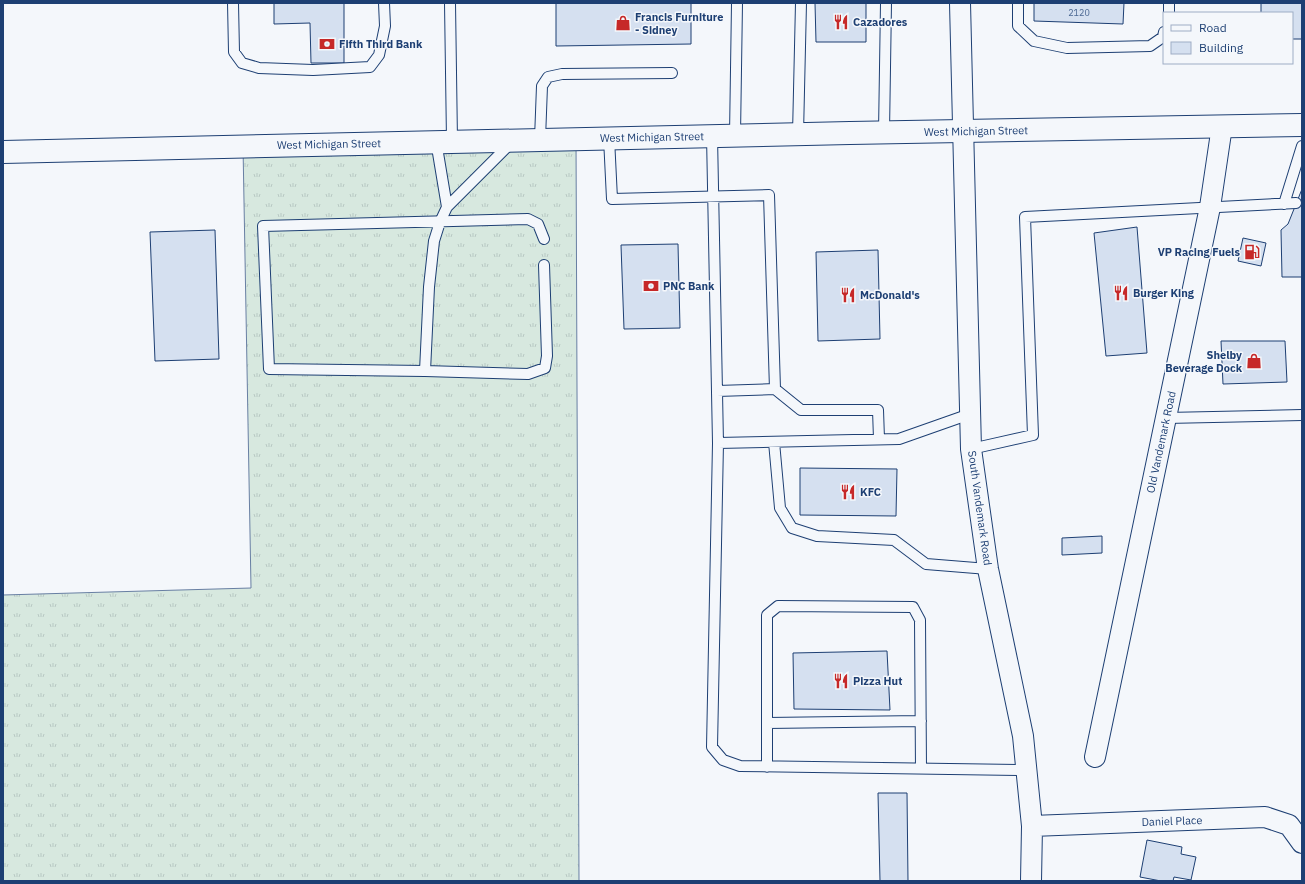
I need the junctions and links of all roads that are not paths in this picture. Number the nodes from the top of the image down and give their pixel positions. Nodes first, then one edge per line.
1 (233, 3) edge
2 (384, 3) edge
3 (450, 3) edge
4 (737, 3) edge
5 (801, 3) edge
6 (886, 3) edge
7 (960, 3) edge
8 (1018, 3) edge
9 (1163, 37) edge
10 (672, 73) dead end
11 (1302, 125) edge
12 (1222, 126) junction
13 (962, 131) junction
14 (884, 132) junction
15 (798, 134) junction
16 (735, 135) junction
17 (712, 136) junction
18 (609, 138) junction
19 (540, 139) junction
20 (515, 140) junction
21 (444, 141) junction
22 (1302, 146) edge
23 (3, 152) edge
24 (713, 197) junction
25 (1296, 203) dead end
26 (1284, 204) junction
27 (447, 207) junction
28 (1210, 207) junction
29 (440, 222) junction
30 (544, 239) dead end
31 (544, 265) dead end
32 (425, 371) junction
33 (775, 389) junction
34 (717, 391) junction
35 (970, 414) junction
36 (1302, 415) edge
37 (1166, 418) junction
38 (879, 439) junction
39 (774, 442) junction
40 (718, 444) junction
41 (971, 449) junction
42 (988, 569) junction
43 (921, 721) junction
44 (767, 723) junction
45 (1095, 757) dead end
46 (767, 767) junction
47 (921, 769) junction
48 (1026, 770) junction
49 (1032, 826) junction
50 (1302, 843) edge
51 (1031, 881) edge

1 - 2 lane
3 - 21 lane
4 - 16 lane
5 - 15 lane
6 - 14 lane
7 - 13 street, South Vandemark Road
8 - 9 lane
10 - 19 lane
11 - 12 main road, West Michigan Street
12 - 13 main road, West Michigan Street
12 - 28 street, Old Vandemark Road
13 - 14 main road, West Michigan Street
13 - 35 street, South Vandemark Road
14 - 15 main road, West Michigan Street
15 - 16 main road, West Michigan Street
16 - 17 main road, West Michigan Street
17 - 18 main road, West Michigan Street
17 - 24 lane
18 - 19 main road, West Michigan Street
18 - 24 lane
19 - 20 main road, West Michigan Street
20 - 21 main road, West Michigan Street
20 - 27 lane
21 - 23 main road, West Michigan Street
21 - 27 lane
22 - 26 lane
24 - 33 lane
24 - 34 lane
25 - 26 lane
26 - 28 lane
27 - 29 lane
28 - 37 street, Old Vandemark Road
28 - 41 lane
29 - 30 lane
29 - 32 lane
29 - 32 lane
31 - 32 lane
33 - 34 lane
33 - 38 lane
34 - 40 lane
35 - 38 lane
35 - 41 street, South Vandemark Road
36 - 37 lane
37 - 45 street, Old Vandemark Road
38 - 39 lane
39 - 40 lane
39 - 42 lane
40 - 46 lane
41 - 42 street, South Vandemark Road
42 - 48 street, South Vandemark Road
43 - 44 lane
43 - 44 lane
43 - 47 lane
44 - 46 lane
46 - 47 lane
47 - 48 lane
48 - 49 street, South Vandemark Road
49 - 50 street, Daniel Place
49 - 51 street, South Vandemark Road

